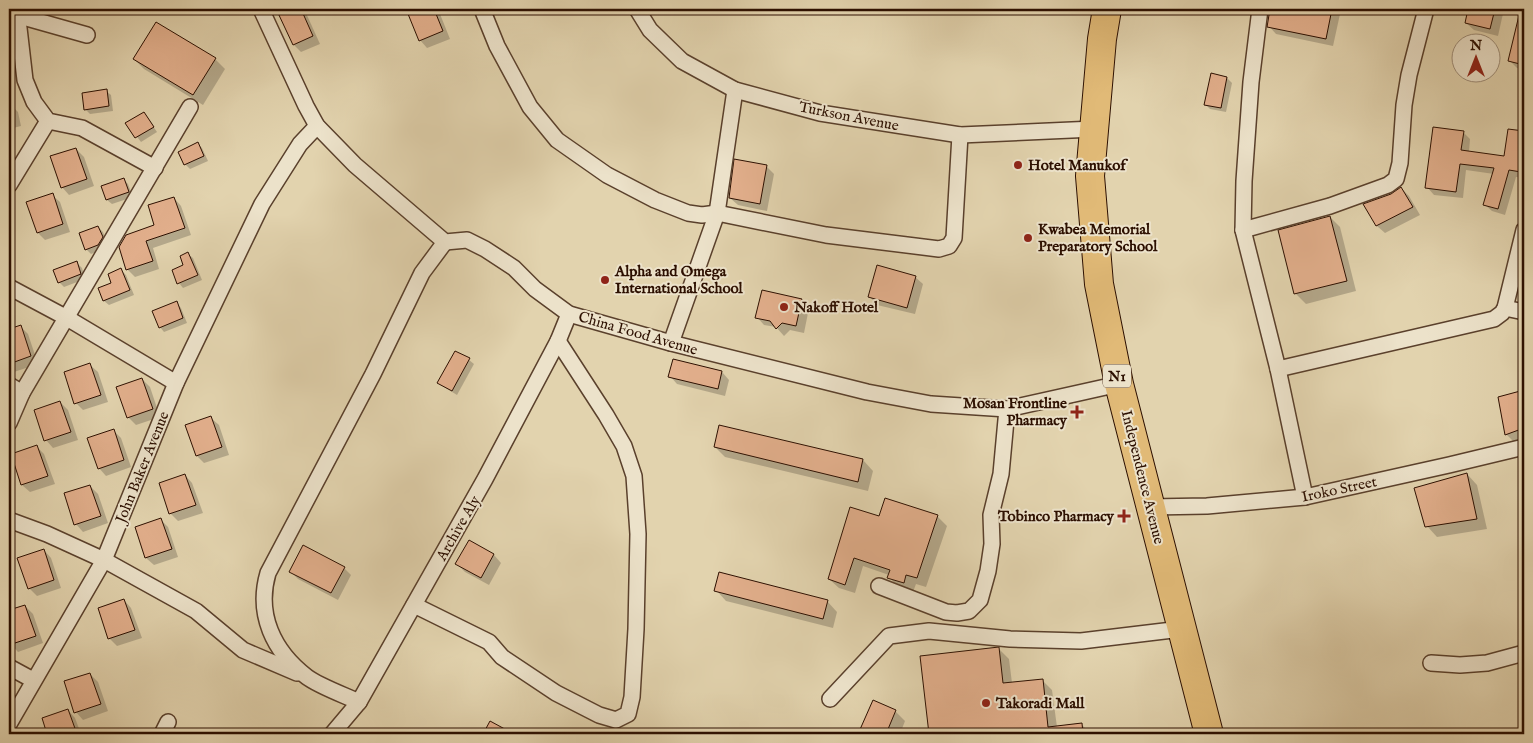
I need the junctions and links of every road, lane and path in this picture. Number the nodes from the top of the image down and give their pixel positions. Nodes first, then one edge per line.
1 (262, 9) edge
2 (482, 9) edge
3 (637, 9) edge
4 (1107, 9) edge
5 (1260, 9) edge
6 (1426, 9) edge
7 (9, 13) edge
8 (87, 35) dead end
9 (735, 90) junction
10 (190, 107) dead end
11 (48, 121) junction
12 (318, 126) junction
13 (1094, 129) junction
14 (960, 135) junction
15 (155, 168) junction
16 (9, 184) edge
17 (717, 213) junction
18 (1243, 230) junction
19 (1524, 230) edge
20 (445, 242) junction
21 (9, 287) edge
22 (1505, 308) junction
23 (1524, 312) edge
24 (569, 314) junction
25 (67, 318) junction
26 (558, 341) junction
27 (671, 343) junction
28 (1278, 370) junction
29 (176, 383) junction
30 (1119, 384) junction
31 (9, 385) edge
32 (22, 393) junction
33 (1007, 409) junction
34 (9, 423) edge
35 (1524, 446) edge
36 (1305, 497) junction
37 (1150, 507) junction
38 (9, 520) edge
39 (104, 560) junction
40 (879, 586) dead end
41 (414, 605) junction
42 (1181, 629) junction
43 (1524, 653) edge
44 (1431, 663) dead end
45 (9, 667) edge
46 (308, 677) junction
47 (33, 680) junction
48 (830, 699) dead end
49 (359, 702) junction
50 (9, 724) edge
51 (332, 734) edge
52 (1209, 734) edge

1 - 12 street
2 - 17 street
3 - 9 street, Turkson Avenue
4 - 13 highway, Independence Avenue / N1
5 - 18 street
6 - 18 street
7 - 8 street
7 - 11 street
9 - 14 street, Turkson Avenue
9 - 17 street
10 - 15 street
11 - 15 street
11 - 16 street
12 - 20 street
12 - 29 street, John Baker Avenue
13 - 14 street, Turkson Avenue
13 - 30 highway, Independence Avenue / N1
14 - 17 street
15 - 25 street
17 - 27 street
18 - 28 street
19 - 22 street
20 - 24 street, China Food Avenue
20 - 46 street
21 - 25 street
22 - 23 street
22 - 28 street
24 - 26 street, Archive Aly
24 - 27 street, China Food Avenue
25 - 29 street
25 - 32 street
26 - 41 street, Archive Aly
26 - 41 street
27 - 33 street, China Food Avenue
28 - 36 street
29 - 39 street, John Baker Avenue
30 - 33 street, China Food Avenue
30 - 37 highway, Independence Avenue / N1
31 - 32 street
32 - 34 street
33 - 40 street
35 - 36 street, Iroko Street
36 - 37 street, Iroko Street
37 - 42 highway, Independence Avenue / N1
38 - 39 street
39 - 46 street
39 - 47 street, John Baker Avenue
41 - 49 street, Archive Aly
42 - 48 street
42 - 52 highway, Independence Avenue / N1
43 - 44 street
45 - 47 street
46 - 49 street
47 - 50 street, John Baker Avenue
49 - 51 street, Archive Aly

